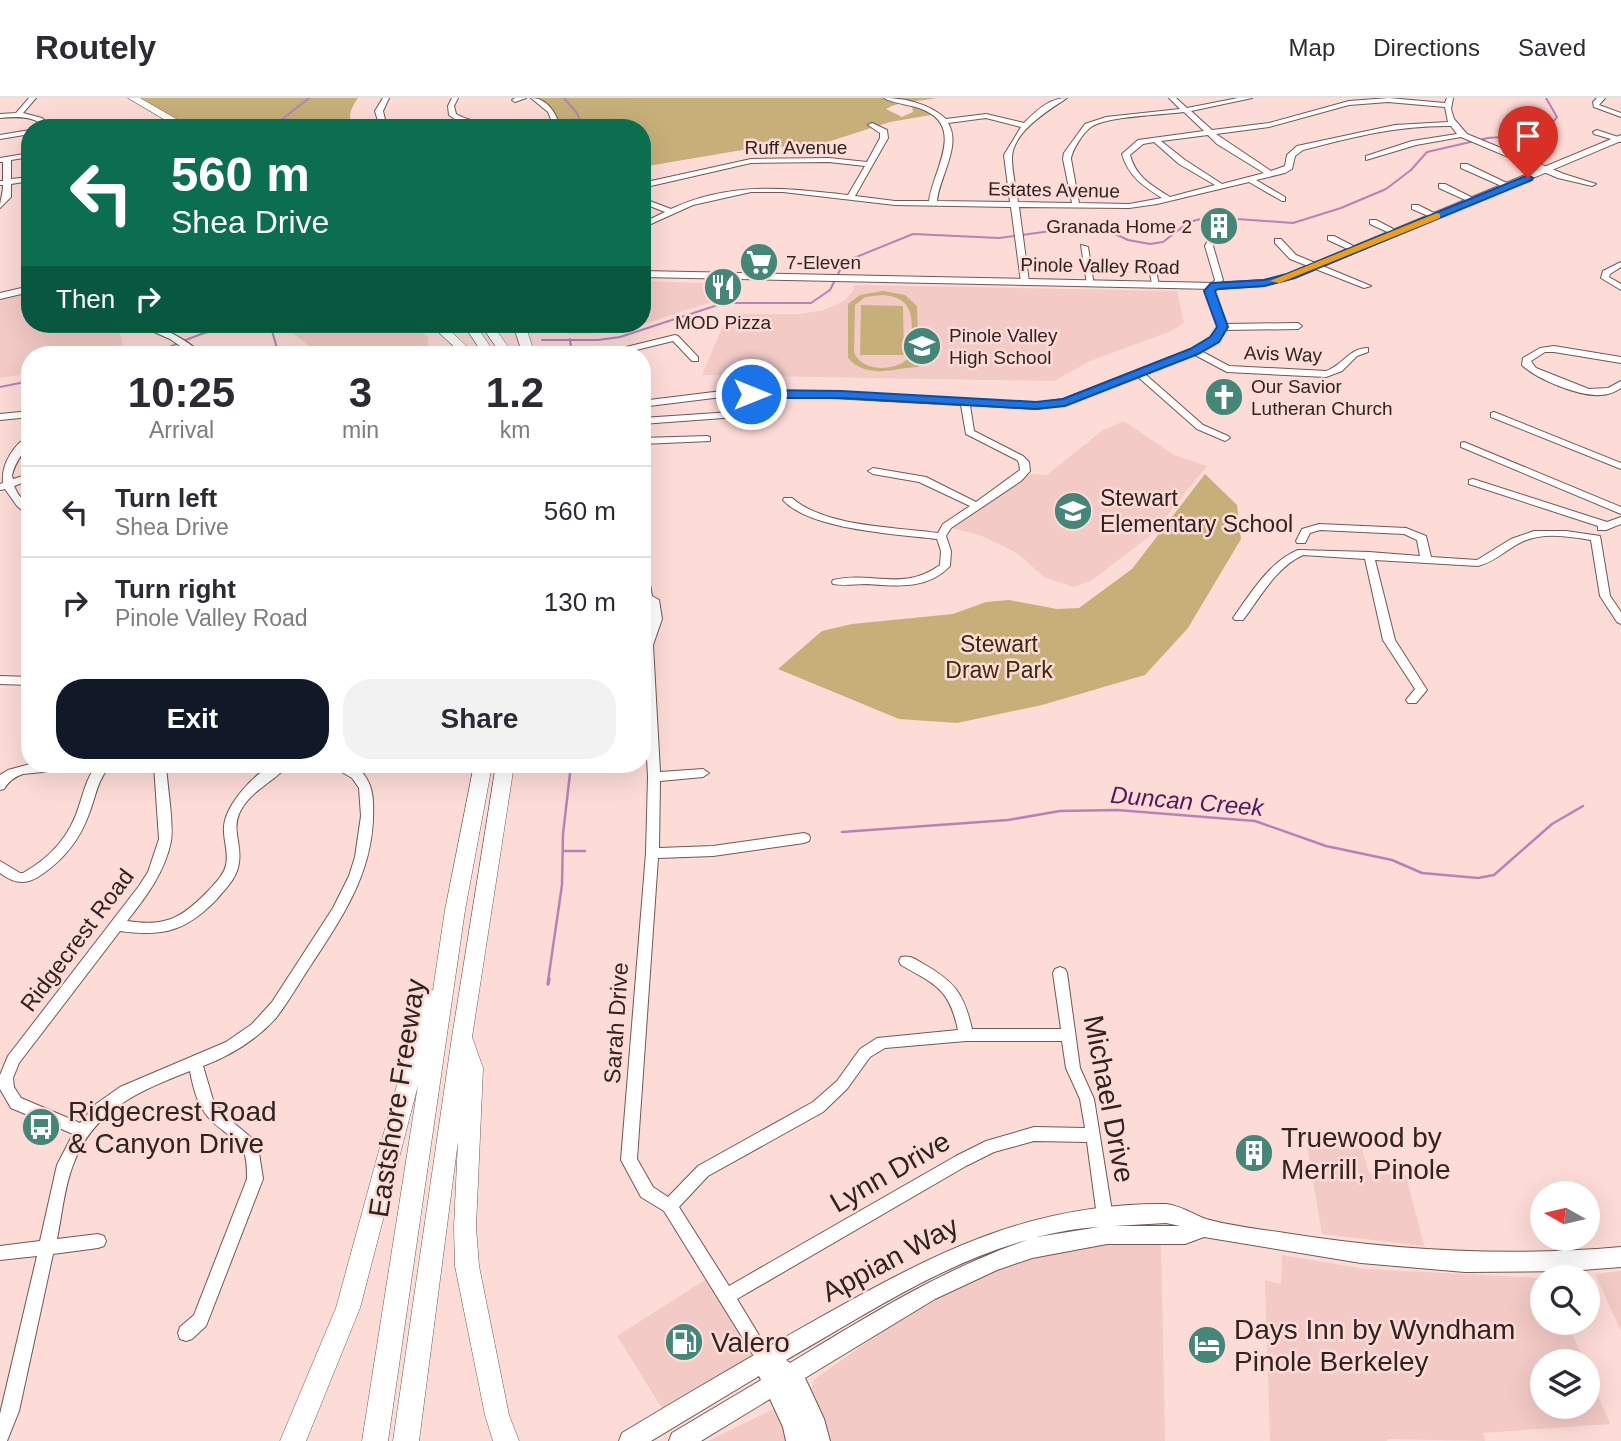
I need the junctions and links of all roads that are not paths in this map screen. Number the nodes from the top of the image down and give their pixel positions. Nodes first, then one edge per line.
1 (33, 98) edge
2 (116, 98) edge
3 (133, 98) edge
4 (386, 98) edge
5 (455, 98) edge
6 (534, 98) edge
7 (887, 98) edge
8 (1064, 98) edge
9 (1172, 98) edge
10 (1249, 98) edge
11 (1602, 98) edge
12 (1407, 99) edge
13 (1449, 102) edge
14 (1186, 110) junction
15 (18, 115) junction
16 (1621, 115) edge
17 (0, 116) edge
18 (39, 119) edge
19 (153, 119) edge
20 (171, 119) edge
21 (381, 119) edge
22 (463, 119) edge
23 (555, 119) edge
24 (947, 121) junction
25 (1453, 124) junction
26 (872, 125) dead end
27 (1026, 126) junction
28 (1597, 132) dead end
29 (1210, 133) junction
30 (21, 134) edge
31 (1464, 135) junction
32 (0, 137) edge
33 (1155, 140) junction
34 (1618, 141) edge
35 (1369, 158) dead end
36 (4, 159) edge
37 (869, 164) junction
38 (1464, 166) dead end
39 (1547, 171) junction
40 (1270, 174) junction
41 (1250, 179) junction
42 (4, 182) edge
43 (651, 183) edge
44 (1592, 184) dead end
45 (1221, 186) junction
46 (1442, 186) dead end
47 (1509, 186) junction
48 (850, 198) junction
49 (1168, 199) junction
50 (1282, 199) dead end
51 (1475, 201) junction
52 (651, 204) edge
53 (933, 204) junction
54 (1015, 205) junction
55 (0, 206) edge
56 (1076, 206) junction
57 (1415, 207) dead end
58 (671, 212) junction
59 (1436, 216) junction
60 (651, 222) edge
61 (1373, 222) dead end
62 (1396, 233) junction
63 (1214, 236) dead end
64 (1331, 238) dead end
65 (1278, 241) dead end
66 (1084, 247) dead end
67 (1355, 249) junction
68 (1151, 264) dead end
69 (1621, 264) edge
70 (1316, 266) junction
71 (651, 276) edge
72 (1025, 282) junction
73 (1091, 284) junction
74 (1156, 284) junction
75 (1214, 286) junction
76 (1367, 286) dead end
77 (1621, 287) edge
78 (21, 291) edge
79 (0, 296) edge
80 (1298, 326) dead end
81 (1222, 327) junction
82 (163, 333) edge
83 (446, 333) edge
84 (173, 337) joint
85 (187, 346) edge
86 (460, 346) edge
87 (642, 346) edge
88 (1365, 350) dead end
89 (1194, 351) junction
90 (695, 359) dead end
91 (1621, 360) edge
92 (1139, 373) junction
93 (1621, 384) edge
94 (651, 403) edge
95 (965, 403) junction
96 (762, 413) dead end
97 (21, 415) edge
98 (1494, 415) dead end
99 (0, 417) edge
100 (651, 420) edge
101 (1225, 438) dead end
102 (708, 439) dead end
103 (651, 441) edge
104 (21, 445) edge
105 (1464, 445) dead end
106 (1621, 466) edge
107 (873, 471) dead end
108 (21, 480) edge
109 (1473, 482) dead end
110 (2, 487) edge
111 (788, 500) dead end
112 (977, 506) junction
113 (21, 507) edge
114 (1621, 511) edge
115 (1621, 520) edge
116 (1606, 525) junction
117 (941, 536) junction
118 (1596, 538) junction
119 (1301, 541) dead end
120 (1369, 555) junction
121 (1426, 559) junction
122 (837, 582) dead end
123 (651, 600) edge
124 (1239, 618) dead end
125 (1621, 620) edge
126 (651, 636) edge
127 (0, 680) edge
128 (21, 681) edge
129 (1412, 700) dead end
130 (651, 720) edge
131 (21, 770) edge
132 (97, 773) edge
133 (160, 773) edge
134 (271, 773) edge
135 (352, 773) edge
136 (481, 773) edge
137 (504, 773) edge
138 (704, 773) dead end
139 (654, 777) junction
140 (0, 786) edge
141 (804, 838) dead end
142 (652, 853) junction
143 (0, 866) edge
144 (455, 910) junction
145 (117, 925) junction
146 (906, 961) dead end
147 (1060, 973) dead end
148 (966, 1035) junction
149 (1068, 1035) junction
150 (462, 1037) junction
151 (195, 1061) junction
152 (81, 1130) junction
153 (1094, 1135) junction
154 (670, 1206) junction
155 (1106, 1225) junction
156 (99, 1241) dead end
157 (46, 1247) junction
158 (0, 1253) edge
159 (1621, 1257) edge
160 (726, 1297) junction
161 (186, 1333) dead end
162 (766, 1360) junction
163 (783, 1381) junction
164 (414, 1395) junction
165 (0, 1436) edge
166 (293, 1441) edge
167 (375, 1441) edge
168 (406, 1441) edge
169 (412, 1441) edge
170 (506, 1441) edge
171 (630, 1441) edge
172 (680, 1441) edge
173 (797, 1441) edge
174 (819, 1441) edge

1 - 15 street
2 - 19 highway
3 - 20 highway
4 - 21 street
5 - 22 street
6 - 23 street
7 - 24 street
8 - 27 street
9 - 14 street
10 - 14 street
11 - 16 street
12 - 13 street
12 - 29 street
13 - 25 street
14 - 29 street
14 - 56 street
15 - 17 street
15 - 18 street
24 - 27 street
24 - 53 street
25 - 31 street
25 - 40 street, Estates Avenue
26 - 37 street
27 - 54 street
28 - 34 street
29 - 33 street
29 - 40 street
30 - 32 street
31 - 35 street
31 - 39 street
33 - 45 street
33 - 49 street
34 - 39 main road, Pinole Valley Road
36 - 42 street
37 - 43 street, Ruff Avenue
37 - 48 street
38 - 47 street
39 - 44 street
39 - 47 main road, Pinole Valley Road
40 - 41 street, Estates Avenue
41 - 45 street, Estates Avenue
41 - 50 street
42 - 55 street
45 - 49 street, Estates Avenue
46 - 51 street
47 - 51 main road, Pinole Valley Road
48 - 53 street, Estates Avenue
48 - 58 street, Estates Avenue
49 - 56 street, Estates Avenue
51 - 59 main road, Pinole Valley Road
52 - 58 street
53 - 54 street, Estates Avenue
54 - 56 street, Estates Avenue
54 - 72 street
57 - 59 street
58 - 60 street, Estates Avenue
59 - 62 main road, Pinole Valley Road
61 - 62 street
62 - 67 main road, Pinole Valley Road
63 - 75 street
64 - 67 street
65 - 70 street
66 - 73 street
67 - 70 main road, Pinole Valley Road
68 - 74 street
69 - 77 street
70 - 75 main road, Pinole Valley Road
70 - 76 street
71 - 72 main road, Pinole Valley Road
72 - 73 main road, Pinole Valley Road
73 - 74 main road, Pinole Valley Road
74 - 75 main road, Pinole Valley Road
75 - 81 street
78 - 79 main road
80 - 81 street
81 - 89 street
82 - 84 street
83 - 86 highway
84 - 85 street
87 - 90 street
88 - 89 street, Avis Way
89 - 92 street
91 - 93 street
92 - 95 street
92 - 101 street
94 - 95 street
95 - 112 street
96 - 100 street
97 - 99 street
98 - 106 street
102 - 103 street
104 - 110 street
105 - 114 street
107 - 112 street
108 - 110 street
109 - 116 street
110 - 113 street
111 - 117 street
112 - 117 street
115 - 116 street
116 - 118 street
117 - 122 street
118 - 121 street
118 - 125 street
119 - 121 street
120 - 121 street
120 - 124 street
120 - 129 street
123 - 126 street, Sarah Drive
127 - 128 street
130 - 139 street, Sarah Drive
131 - 140 street
132 - 143 street
133 - 145 street, Ridgecrest Road
134 - 145 street
135 - 151 street
136 - 144 highway, Eastshore Freeway
137 - 150 highway
138 - 139 street
139 - 142 street, Sarah Drive
141 - 142 street
142 - 154 street, Sarah Drive
144 - 166 highway
144 - 167 highway, Eastshore Freeway
145 - 152 street, Ridgecrest Road
146 - 148 street
147 - 149 street, Michael Drive
148 - 149 street
148 - 154 street
149 - 153 street, Michael Drive
150 - 164 highway
150 - 170 highway
151 - 152 street
151 - 161 street
152 - 157 street
153 - 155 street, Michael Drive
153 - 160 street, Lynn Drive
154 - 160 street, Sarah Drive
155 - 159 main road, Appian Way
155 - 162 main road, Appian Way
155 - 163 main road, Appian Way
156 - 157 street
157 - 158 street
157 - 165 street
160 - 162 street, Sarah Drive
162 - 163 main road
162 - 171 main road, Appian Way
163 - 172 main road, Appian Way
163 - 173 main road
163 - 174 main road
164 - 168 highway
164 - 169 highway

